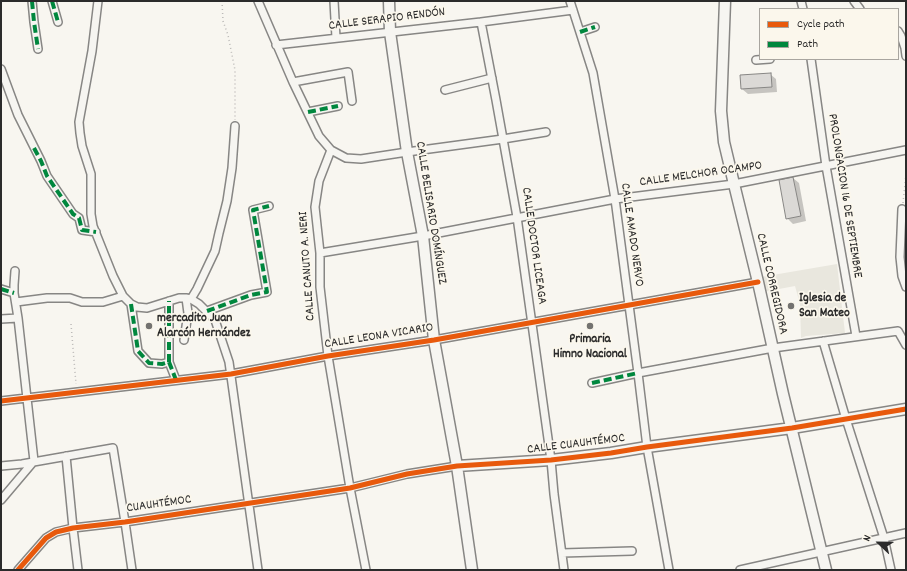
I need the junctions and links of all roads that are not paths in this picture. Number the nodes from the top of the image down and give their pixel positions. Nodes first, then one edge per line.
1 (32, 1) edge
2 (52, 1) edge
3 (98, 1) edge
4 (258, 1) edge
5 (334, 1) edge
6 (389, 1) edge
7 (570, 1) edge
8 (725, 1) edge
9 (572, 10) junction
10 (58, 22) dead end
11 (481, 22) junction
12 (595, 27) dead end
13 (390, 32) junction
14 (580, 32) junction
15 (900, 34) edge
16 (336, 38) junction
17 (276, 45) junction
18 (38, 49) dead end
19 (906, 56) edge
20 (756, 60) dead end
21 (759, 60) edge
22 (811, 60) edge
23 (1, 70) edge
24 (492, 78) junction
25 (3, 80) edge
26 (293, 82) junction
27 (445, 90) dead end
28 (352, 101) dead end
29 (338, 106) dead end
30 (308, 112) junction
31 (235, 126) road end
32 (546, 132) dead end
33 (503, 139) junction
34 (331, 150) junction
35 (906, 150) edge
36 (407, 152) junction
37 (826, 166) junction
38 (734, 184) junction
39 (615, 199) junction
40 (269, 206) dead end
41 (902, 208) road end
42 (517, 217) junction
43 (96, 232) junction
44 (423, 236) junction
45 (320, 253) junction
46 (15, 271) dead end
47 (758, 282) junction
48 (906, 287) edge
49 (1, 288) edge
50 (14, 293) junction
51 (123, 296) junction
52 (189, 299) junction
53 (169, 301) junction
54 (16, 302) junction
55 (131, 304) junction
56 (628, 306) junction
57 (207, 311) junction
58 (18, 318) junction
59 (1, 319) edge
60 (532, 322) junction
61 (856, 336) junction
62 (184, 340) dead end
63 (434, 340) junction
64 (823, 341) junction
65 (906, 345) edge
66 (773, 348) junction
67 (328, 356) junction
68 (169, 362) junction
69 (638, 373) junction
70 (231, 374) junction
71 (176, 380) junction
72 (592, 383) dead end
73 (27, 398) junction
74 (1, 401) edge
75 (906, 409) edge
76 (846, 419) junction
77 (792, 428) junction
78 (647, 447) junction
79 (66, 456) junction
80 (551, 460) junction
81 (34, 461) junction
82 (1, 466) edge
83 (457, 466) junction
84 (350, 488) junction
85 (1, 500) edge
86 (248, 503) junction
87 (125, 522) junction
88 (72, 528) junction
89 (906, 534) edge
90 (884, 538) junction
91 (632, 551) dead end
92 (822, 552) junction
93 (562, 553) junction
94 (18, 570) edge
95 (78, 570) edge
96 (132, 570) edge
97 (258, 570) edge
98 (366, 570) edge
99 (472, 570) edge
100 (564, 570) edge
101 (669, 570) edge
102 (740, 570) edge
103 (826, 570) edge
104 (891, 570) edge

1 - 18 street
2 - 10 street
3 - 43 street
4 - 17 street
5 - 16 street
6 - 13 street, CALLE BELISARIO DOMÍNGUEZ
7 - 9 street, CALLE AMADO NERVO
8 - 38 street, CALLE CORREGIDORA
9 - 11 street, CALLE SERAPIO RENDÓN
9 - 14 street, CALLE AMADO NERVO
11 - 13 street, CALLE SERAPIO RENDÓN
11 - 24 street, CALLE DOCTOR LICEAGA
12 - 14 street
13 - 16 street, CALLE SERAPIO RENDÓN
13 - 36 street, CALLE BELISARIO DOMÍNGUEZ
14 - 39 street, CALLE AMADO NERVO
15 - 19 street
16 - 17 street, CALLE SERAPIO RENDÓN
17 - 26 street
20 - 21 street
22 - 37 street, PROLONGACION 16 DE SEPTIEMBRE
23 - 25 street
24 - 27 street
24 - 33 street, CALLE DOCTOR LICEAGA
25 - 43 street
26 - 28 street
26 - 30 street
29 - 30 street
30 - 34 street
31 - 52 street
32 - 33 street
33 - 36 street
33 - 42 street, CALLE DOCTOR LICEAGA
34 - 36 street
34 - 45 street, CALLE CANUTO A. NERI
35 - 37 street, CALLE MELCHOR OCAMPO
36 - 44 street, CALLE BELISARIO DOMÍNGUEZ
37 - 38 street, CALLE MELCHOR OCAMPO
37 - 61 street, PROLONGACION 16 DE SEPTIEMBRE
38 - 39 street, CALLE MELCHOR OCAMPO
38 - 47 street, CALLE CORREGIDORA
39 - 42 street, CALLE MELCHOR OCAMPO
39 - 56 street, CALLE AMADO NERVO
40 - 57 street
41 - 48 street
42 - 44 street, CALLE MELCHOR OCAMPO
42 - 60 street, CALLE DOCTOR LICEAGA
43 - 51 street
44 - 45 street, CALLE MELCHOR OCAMPO
44 - 63 street, CALLE BELISARIO DOMÍNGUEZ
45 - 67 street, CALLE CANUTO A. NERI
46 - 50 street
47 - 56 street, CALLE LEONA VICARIO
47 - 66 street, CALLE CORREGIDORA
49 - 50 street
50 - 54 street
51 - 54 street
51 - 55 street
52 - 53 street
52 - 57 street
52 - 62 street
53 - 55 street
53 - 68 street
54 - 58 street
55 - 68 street
56 - 60 street, CALLE LEONA VICARIO
56 - 69 street, CALLE AMADO NERVO
57 - 70 street
58 - 59 street
58 - 73 street
60 - 63 street, CALLE LEONA VICARIO
60 - 80 street, CALLE DOCTOR LICEAGA
61 - 64 street
61 - 65 street
63 - 67 street, CALLE LEONA VICARIO
63 - 83 street, CALLE BELISARIO DOMÍNGUEZ
64 - 66 street
64 - 76 street
66 - 69 street
66 - 77 street, CALLE CORREGIDORA
67 - 70 street, CALLE LEONA VICARIO
67 - 84 street, CALLE CANUTO A. NERI
68 - 71 street
69 - 72 street
69 - 78 street, CALLE AMADO NERVO
70 - 71 street, CALLE LEONA VICARIO
70 - 86 street
71 - 73 street, CALLE LEONA VICARIO
73 - 74 street, CALLE LEONA VICARIO
73 - 81 street
75 - 76 street, CALLE CUAUHTÉMOC
76 - 77 street, CALLE CUAUHTÉMOC
76 - 90 street
77 - 78 street, CALLE CUAUHTÉMOC
77 - 92 street, CALLE CORREGIDORA
78 - 80 street, CALLE CUAUHTÉMOC
78 - 101 street, CALLE AMADO NERVO
79 - 81 street
79 - 87 street
79 - 88 street
80 - 83 street, CALLE CUAUHTÉMOC
80 - 93 street, CALLE DOCTOR LICEAGA
81 - 82 street
81 - 85 street
83 - 84 street, CALLE CUAUHTÉMOC
83 - 99 street, CALLE BELISARIO DOMÍNGUEZ
84 - 86 street, CALLE CUAUHTÉMOC
84 - 98 street, CALLE CANUTO A. NERI
86 - 87 street, CUAUHTÉMOC
86 - 97 street
87 - 88 street, CUAUHTÉMOC
87 - 96 street
88 - 94 street, CUAUHTÉMOC
88 - 95 street
89 - 90 street
90 - 92 street
90 - 104 street
91 - 93 street
92 - 102 street
92 - 103 street, CALLE CORREGIDORA
93 - 100 street, CALLE DOCTOR LICEAGA

